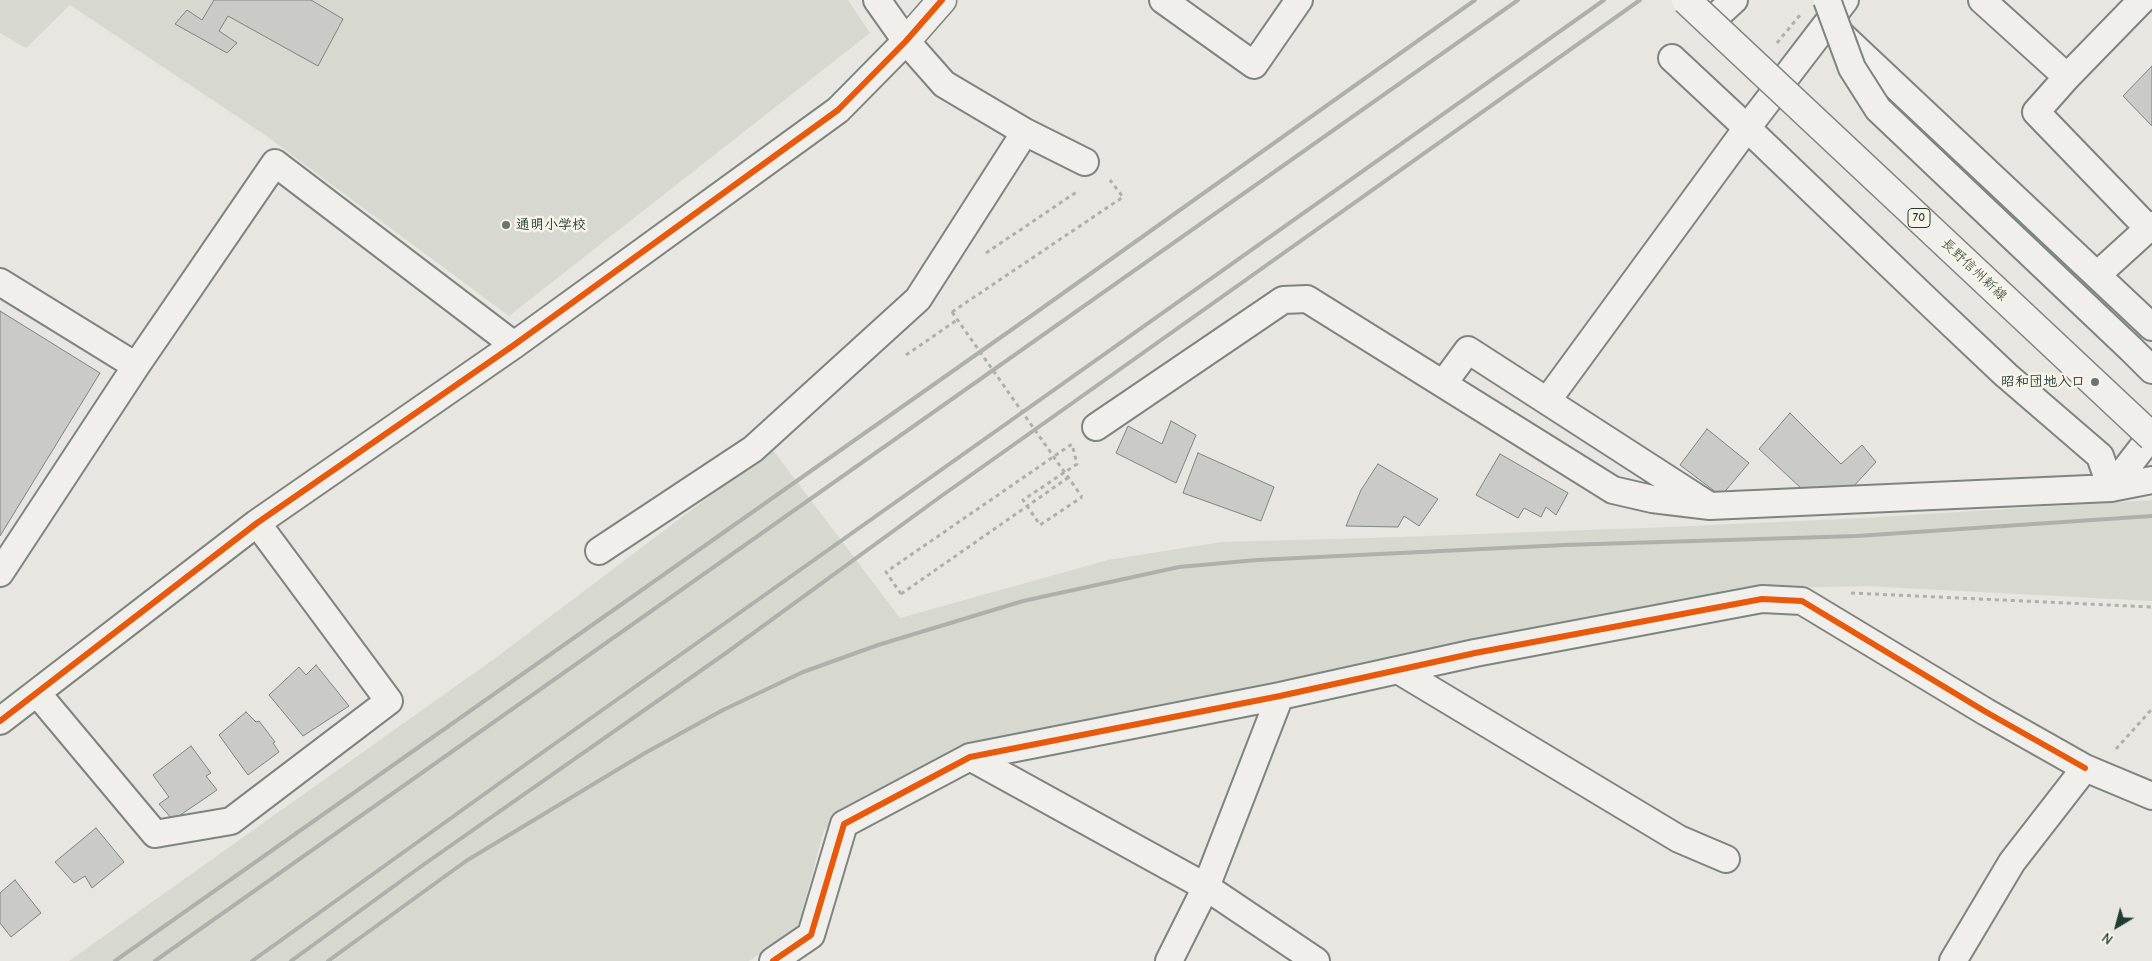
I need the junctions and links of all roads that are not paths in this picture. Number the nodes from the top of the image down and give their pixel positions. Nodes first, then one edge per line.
1 (877, 0) edge
2 (942, 0) edge
3 (1163, 0) edge
4 (1299, 0) edge
5 (1686, 0) edge
6 (1734, 0) edge
7 (1845, 0) edge
8 (1982, 0) edge
9 (2142, 0) edge
10 (1820, 11) edge
11 (1710, 22) junction
12 (906, 41) junction
13 (1672, 58) dead end
14 (2067, 77) junction
15 (1748, 128) junction
16 (1025, 132) junction
17 (1095, 168) road end
18 (2150, 226) edge
19 (2097, 275) junction
20 (0, 282) edge
21 (2152, 327) edge
22 (514, 345) junction
23 (136, 366) junction
24 (2152, 370) edge
25 (1443, 384) junction
26 (1547, 401) junction
27 (1096, 427) dead end
28 (2152, 436) edge
29 (2152, 480) edge
30 (2111, 488) junction
31 (1710, 506) junction
32 (257, 523) junction
33 (599, 551) dead end
34 (0, 573) edge
35 (1398, 670) junction
36 (37, 692) junction
37 (1280, 696) junction
38 (0, 721) edge
39 (970, 757) junction
40 (2092, 771) junction
41 (2152, 796) edge
42 (1726, 859) dead end
43 (1206, 887) junction
44 (773, 961) edge
45 (1170, 961) edge
46 (1316, 961) edge
47 (1953, 961) edge

1 - 12 street
2 - 12 main road
3 - 4 street
5 - 11 main road, 長野信州新線 / 70, bridge
6 - 11 street
7 - 10 street
8 - 14 street
9 - 14 street
10 - 15 street
10 - 19 street
10 - 24 street, bridge
11 - 28 main road, 長野信州新線 / 70, bridge
12 - 16 street
12 - 22 street
13 - 15 street
14 - 18 street
15 - 26 street
15 - 30 street
16 - 17 street
16 - 33 street
18 - 19 street
19 - 21 street
20 - 23 street
22 - 23 street
22 - 32 street
23 - 34 street
25 - 26 street
25 - 27 street
25 - 31 street
26 - 31 street
28 - 30 street
29 - 30 street
30 - 31 street
32 - 36 street
32 - 36 street
35 - 37 street
35 - 40 street
35 - 42 street
36 - 38 street
37 - 39 street
37 - 43 street
39 - 43 street
39 - 44 street
40 - 41 street
40 - 47 street
43 - 45 street
43 - 46 street

